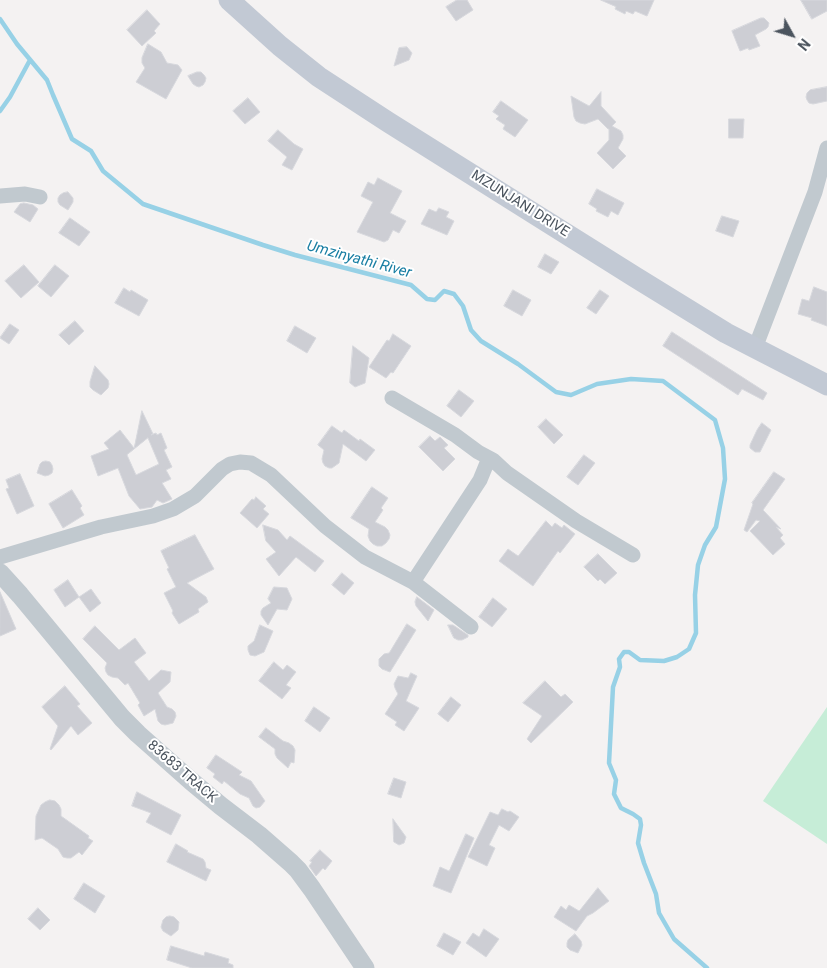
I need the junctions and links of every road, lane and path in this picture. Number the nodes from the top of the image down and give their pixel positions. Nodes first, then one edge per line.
1 (229, 0) edge
2 (827, 148) edge
3 (0, 196) edge
4 (40, 197) dead end
5 (755, 348) junction
6 (827, 385) edge
7 (392, 398) dead end
8 (489, 458) junction
9 (633, 555) dead end
10 (0, 558) edge
11 (0, 573) edge
12 (413, 582) junction
13 (471, 627) dead end
14 (365, 968) edge

1 - 5 main road, MZUNJANI DRIVE
2 - 5 street
3 - 4 street
5 - 6 main road, MZUNJANI DRIVE
7 - 8 street
8 - 9 street
8 - 12 street
10 - 12 street
11 - 14 street, 83683 TRACK
12 - 13 street

